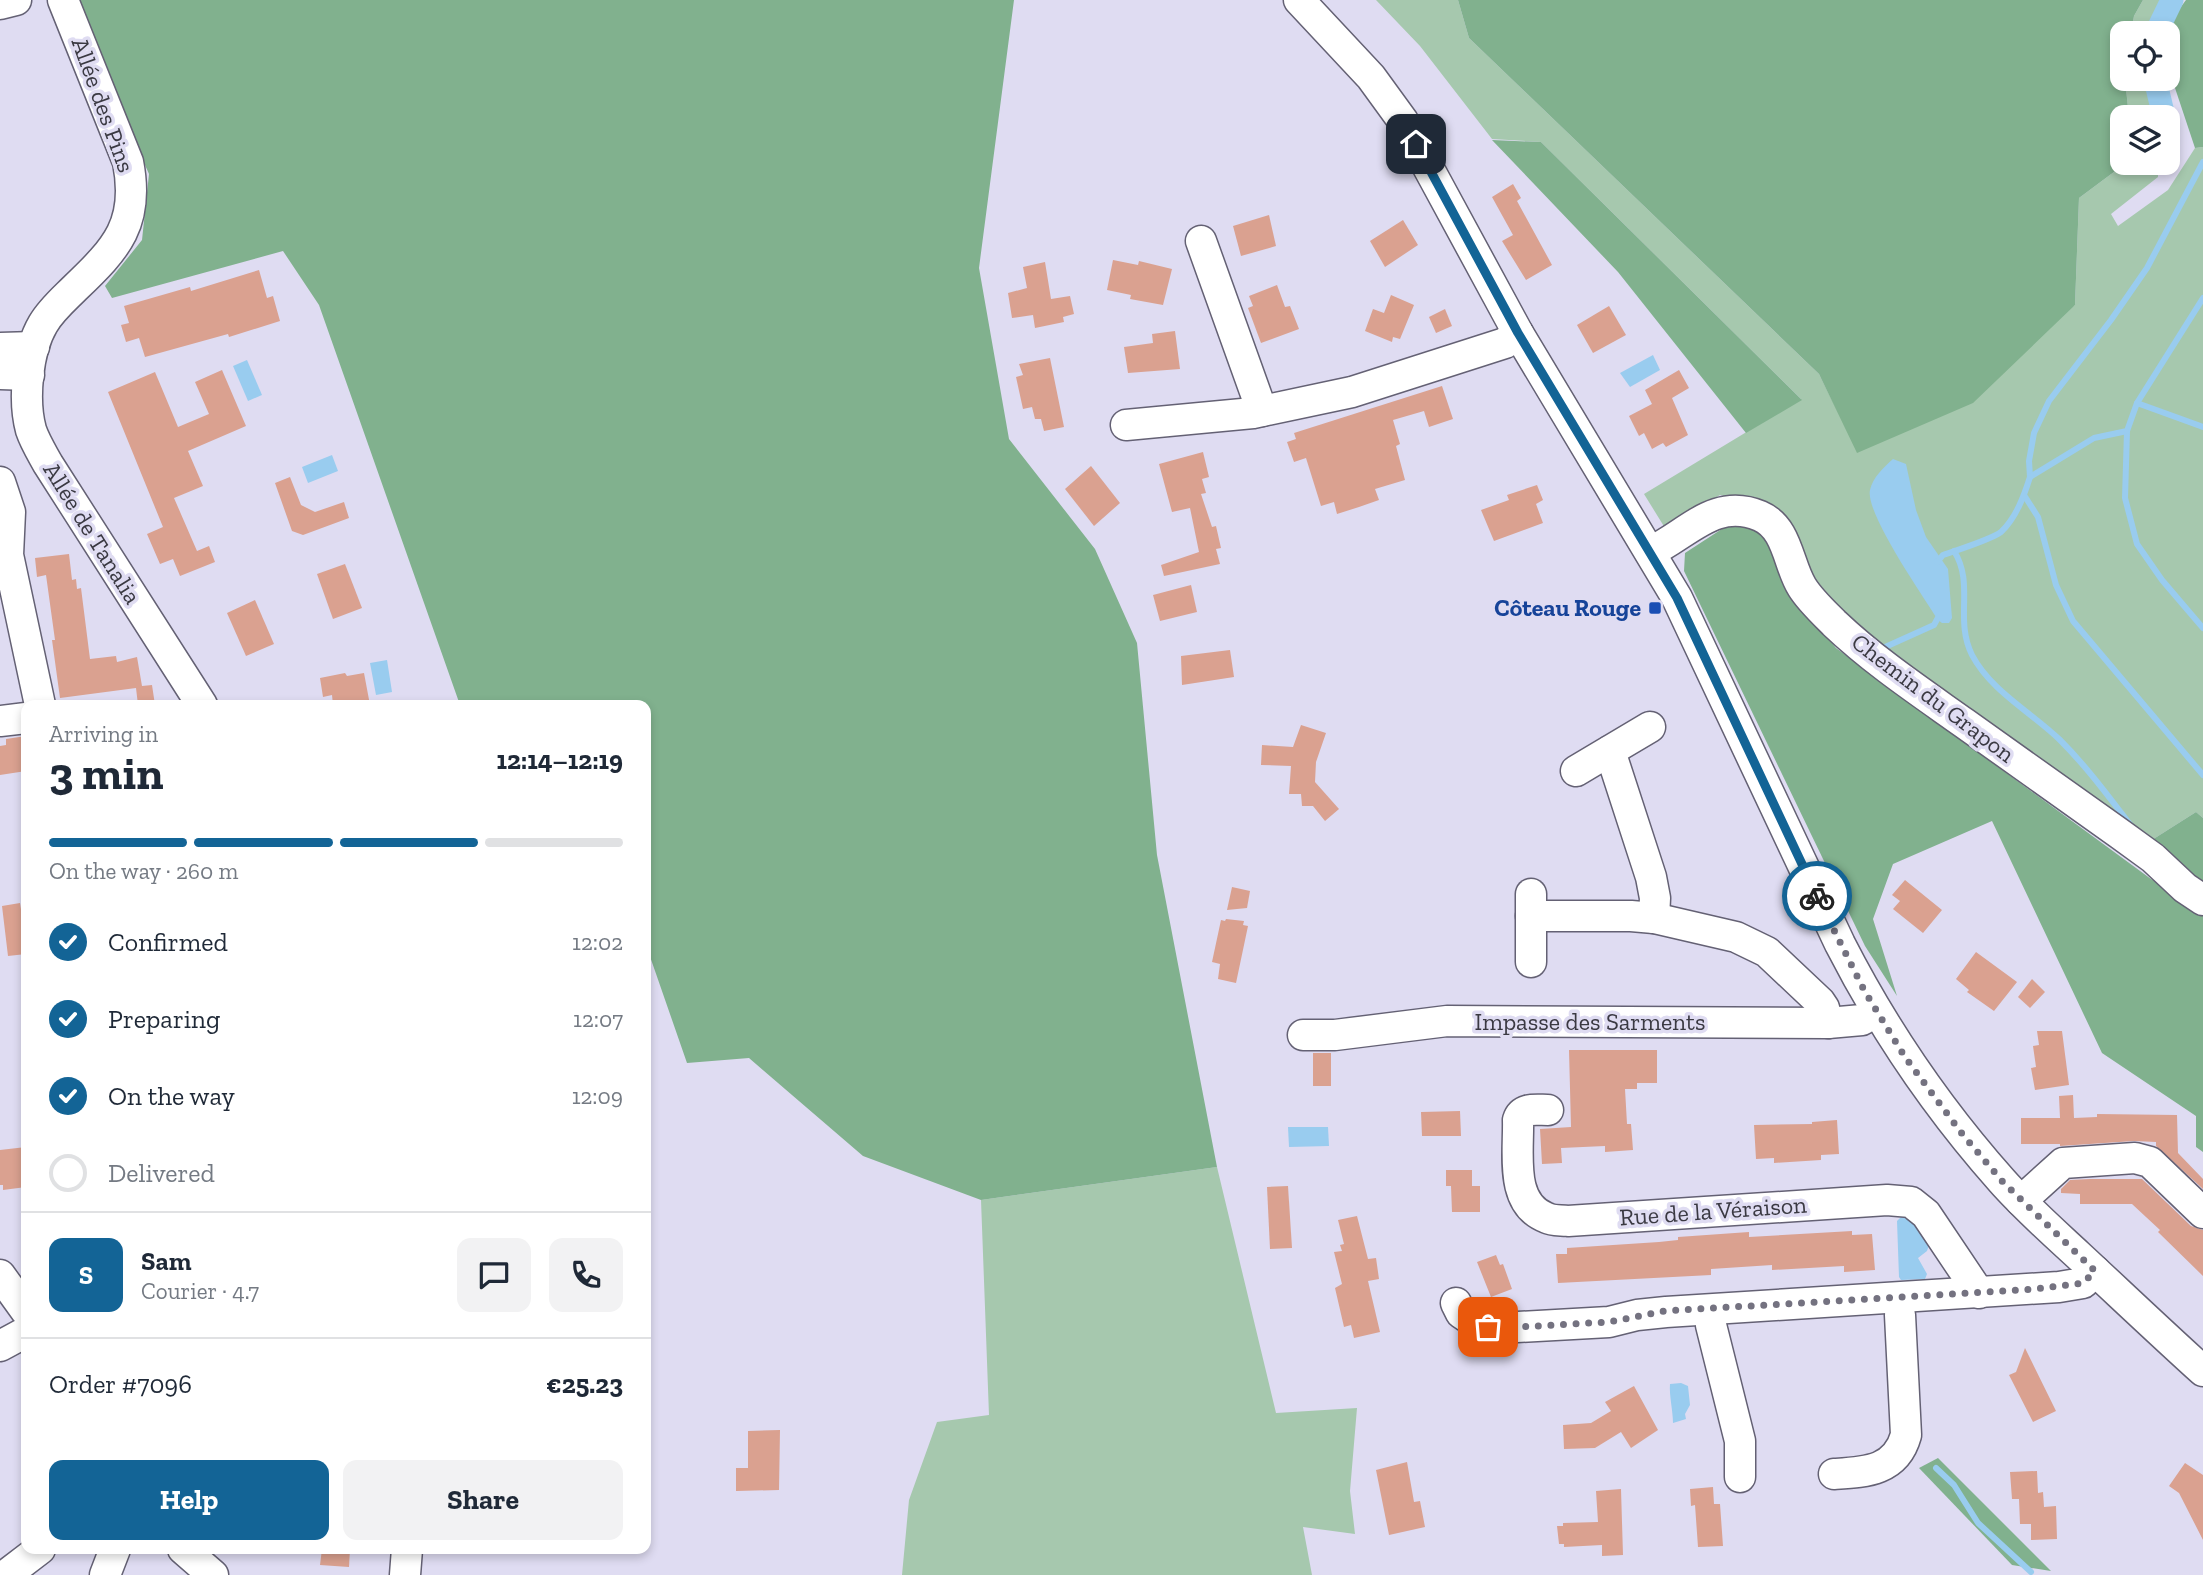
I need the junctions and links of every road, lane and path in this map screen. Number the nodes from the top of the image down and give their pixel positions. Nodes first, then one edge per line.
1 (16, 0) edge
2 (63, 0) edge
3 (1305, 2) edge
4 (0, 4) edge
5 (1201, 241) dead end
6 (1518, 333) junction
7 (0, 348) edge
8 (21, 365) edge
9 (1262, 411) junction
10 (1126, 425) dead end
11 (0, 482) edge
12 (1650, 552) junction
13 (14, 641) edge
14 (38, 700) edge
15 (199, 700) edge
16 (21, 719) edge
17 (0, 721) edge
18 (1650, 727) dead end
19 (1610, 751) junction
20 (1576, 771) dead end
21 (2203, 900) edge
22 (1654, 918) junction
23 (1531, 962) dead end
24 (1876, 1010) junction
25 (1828, 1023) junction
26 (1303, 1035) dead end
27 (1548, 1110) dead end
28 (2021, 1200) junction
29 (2203, 1213) edge
30 (2089, 1277) junction
31 (1979, 1293) junction
32 (1456, 1303) dead end
33 (1900, 1315) junction
34 (1609, 1322) junction
35 (1711, 1325) junction
36 (21, 1335) edge
37 (0, 1346) edge
38 (2203, 1371) edge
39 (1833, 1474) dead end
40 (1740, 1477) dead end
41 (33, 1554) edge
42 (189, 1554) edge
43 (407, 1554) edge
44 (6, 1575) edge
45 (213, 1575) edge
46 (405, 1575) edge

1 - 4 street
2 - 8 street, Allée des Pins
3 - 6 street
5 - 9 street
6 - 9 street
6 - 12 street
7 - 8 street
8 - 15 street, Allée de Tanalia
9 - 10 street
11 - 13 street
12 - 21 street, Chemin du Grapon
12 - 24 street
13 - 14 street
16 - 17 street
18 - 19 street
19 - 20 street
19 - 22 street
22 - 23 street
22 - 25 street
24 - 25 street, Impasse des Sarments
24 - 28 street
25 - 26 street, Impasse des Sarments
27 - 31 street, Rue de la Véraison
28 - 29 street
28 - 30 street
30 - 31 street
30 - 33 street
30 - 38 street
31 - 34 street
32 - 34 street
33 - 35 street
33 - 39 street
34 - 35 street
35 - 40 street
36 - 37 street
41 - 44 street
42 - 45 street
43 - 46 street

